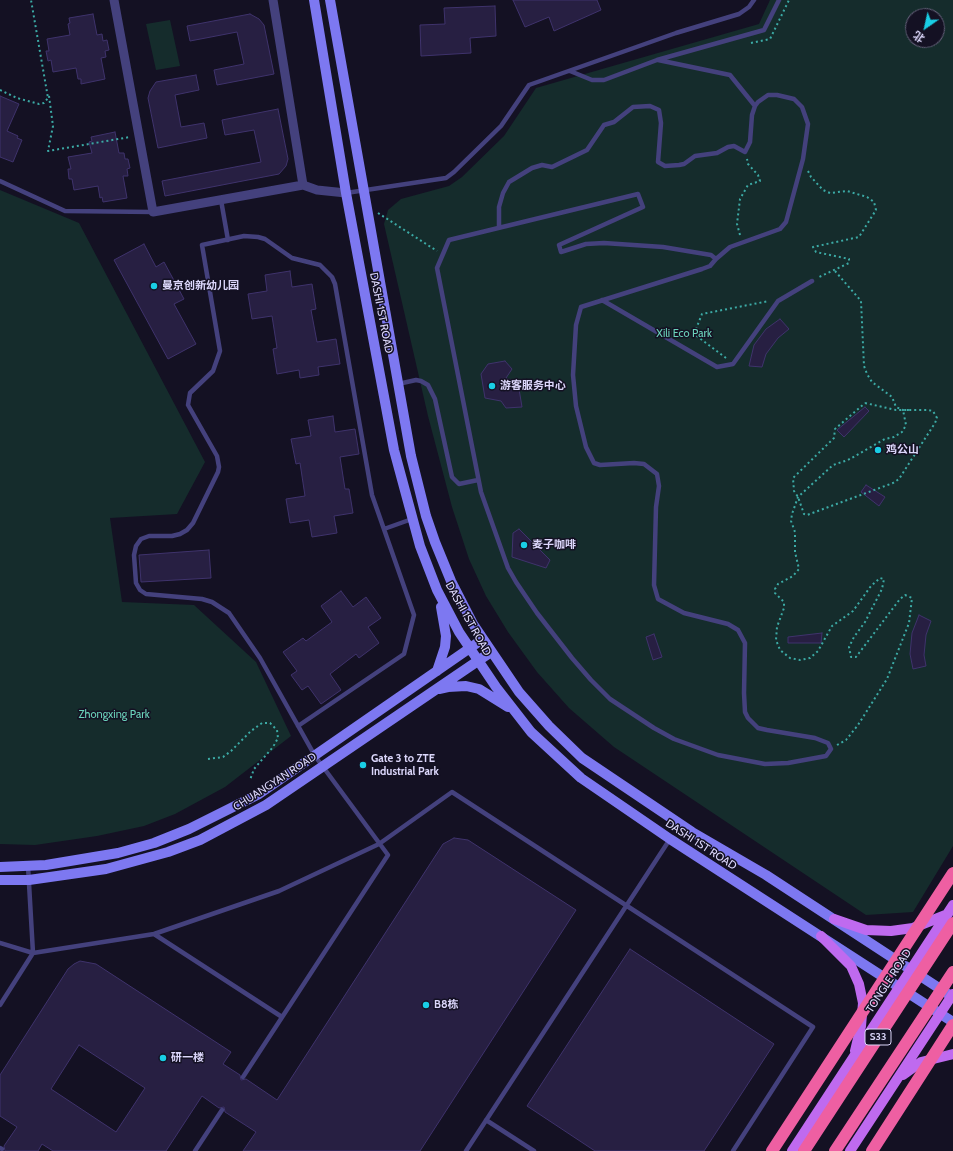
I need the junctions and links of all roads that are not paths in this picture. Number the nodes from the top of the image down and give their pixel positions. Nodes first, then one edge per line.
1 (114, 0) edge
2 (273, 0) edge
3 (314, 0) edge
4 (330, 0) edge
5 (754, 0) edge
6 (779, 0) edge
7 (657, 60) junction
8 (570, 71) junction
9 (754, 106) junction
10 (0, 181) edge
11 (303, 185) junction
12 (362, 191) junction
13 (346, 193) junction
14 (220, 200) junction
15 (153, 212) junction
16 (499, 227) junction
17 (228, 240) junction
18 (716, 259) junction
19 (812, 281) road end
20 (602, 300) junction
21 (398, 384) junction
22 (478, 480) junction
23 (412, 519) junction
24 (384, 529) junction
25 (437, 590) junction
26 (483, 639) junction
27 (469, 648) junction
28 (491, 652) junction
29 (477, 661) junction
30 (436, 671) junction
31 (430, 692) junction
32 (514, 711) junction
33 (298, 726) junction
34 (315, 756) junction
35 (322, 767) junction
36 (670, 839) junction
37 (379, 844) junction
38 (28, 866) junction
39 (0, 867) edge
40 (953, 874) edge
41 (0, 880) edge
42 (29, 880) junction
43 (625, 905) junction
44 (951, 914) edge
45 (834, 919) junction
46 (154, 934) junction
47 (821, 936) junction
48 (0, 944) edge
49 (33, 953) junction
50 (912, 969) junction
51 (953, 972) edge
52 (900, 988) junction
53 (952, 996) edge
54 (0, 1005) edge
55 (940, 1014) junction
56 (282, 1017) junction
57 (953, 1023) edge
58 (953, 1054) edge
59 (853, 1058) junction
60 (243, 1077) dead end
61 (896, 1081) junction
62 (222, 1110) dead end
63 (486, 1120) junction
64 (195, 1151) edge
65 (466, 1151) edge
66 (534, 1151) edge
67 (733, 1151) edge
68 (772, 1151) edge
69 (792, 1151) edge
70 (804, 1151) edge
71 (835, 1151) edge
72 (850, 1151) edge
73 (872, 1151) edge

1 - 15 street
2 - 11 street
3 - 13 main road, DASHI 1ST ROAD
4 - 12 main road, DASHI 1ST ROAD
5 - 8 lane
6 - 7 lane
7 - 8 lane
7 - 9 lane
8 - 12 lane
9 - 16 lane
9 - 18 lane
10 - 15 lane
11 - 13 street
11 - 14 street
12 - 13 lane
12 - 21 main road, DASHI 1ST ROAD
13 - 23 main road, DASHI 1ST ROAD
14 - 15 street
14 - 17 lane
16 - 18 lane
16 - 22 lane
17 - 24 lane
17 - 33 lane
18 - 20 lane
19 - 20 lane
20 - 22 lane
21 - 22 lane
21 - 26 main road, DASHI 1ST ROAD
23 - 24 lane
23 - 25 main road, DASHI 1ST ROAD
24 - 33 lane
25 - 27 main road, DASHI 1ST ROAD
25 - 30 main road
26 - 27 main road, CHUANGYAN ROAD
26 - 28 main road, DASHI 1ST ROAD
27 - 29 main road, DASHI 1ST ROAD
27 - 30 main road, CHUANGYAN ROAD
28 - 29 main road, CHUANGYAN ROAD
28 - 45 main road, DASHI 1ST ROAD
29 - 31 main road, CHUANGYAN ROAD
29 - 32 main road, DASHI 1ST ROAD
30 - 34 main road, CHUANGYAN ROAD
31 - 32 main road
31 - 35 main road, CHUANGYAN ROAD
32 - 36 main road, DASHI 1ST ROAD
33 - 34 lane
34 - 35 lane
34 - 38 main road, CHUANGYAN ROAD
35 - 37 lane
35 - 42 main road, CHUANGYAN ROAD
36 - 43 lane
36 - 47 main road, DASHI 1ST ROAD
37 - 43 lane
37 - 46 lane
37 - 56 lane
38 - 39 main road, CHUANGYAN ROAD
38 - 42 lane
40 - 68 highway, bridge
41 - 42 main road, CHUANGYAN ROAD
42 - 49 lane
43 - 63 lane
43 - 67 lane
44 - 45 main road
44 - 50 main road, TONGLE ROAD
44 - 70 highway, S33, bridge
45 - 50 main road, DASHI 1ST ROAD
46 - 49 lane
46 - 56 lane
47 - 52 main road, DASHI 1ST ROAD
47 - 59 main road
48 - 49 lane
49 - 54 lane
50 - 52 main road, TONGLE ROAD
50 - 53 main road, DASHI 1ST ROAD
51 - 71 highway, S33, bridge
52 - 55 main road, DASHI 1ST ROAD
52 - 59 main road, TONGLE ROAD
53 - 55 main road
55 - 57 main road, DASHI 1ST ROAD
55 - 61 main road
56 - 60 lane
57 - 73 highway, bridge
58 - 61 main road
59 - 69 main road, TONGLE ROAD
61 - 72 main road
62 - 64 lane
63 - 65 lane
63 - 66 lane

